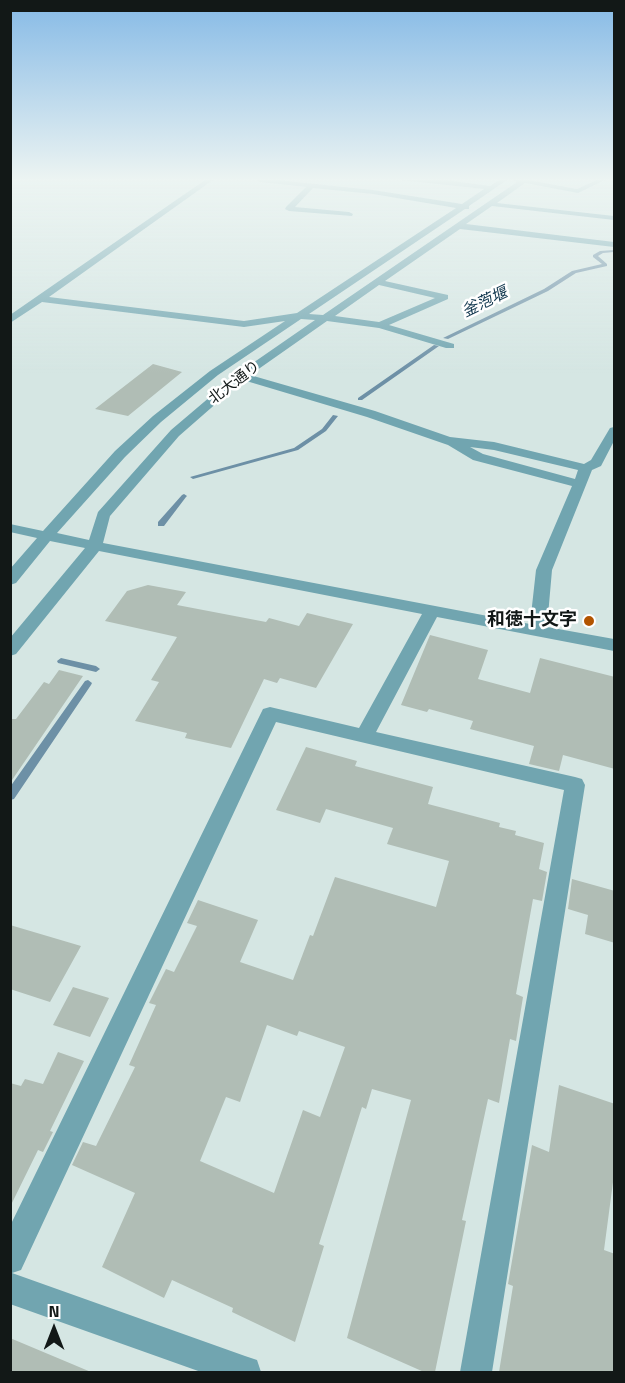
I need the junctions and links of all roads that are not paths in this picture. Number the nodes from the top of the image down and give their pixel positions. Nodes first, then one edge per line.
1 (117, 245) edge
2 (405, 245) edge
3 (432, 245) edge
4 (377, 282) junction
5 (39, 299) junction
6 (298, 316) junction
7 (327, 318) junction
8 (10, 320) edge
9 (380, 326) junction
10 (450, 346) dead end
11 (241, 376) junction
12 (615, 431) edge
13 (454, 443) junction
14 (586, 468) junction
15 (579, 484) junction
16 (10, 528) edge
17 (48, 536) junction
18 (95, 546) junction
19 (10, 580) edge
20 (432, 610) junction
21 (538, 629) junction
22 (615, 645) edge
23 (10, 650) edge
24 (364, 736) junction
25 (10, 1259) edge
26 (10, 1288) edge
27 (245, 1372) edge
28 (476, 1372) edge

1 - 5 street
2 - 6 street, 北大通り
3 - 4 street, 北大通り
4 - 7 street, 北大通り
4 - 9 street
5 - 6 street
5 - 8 street
6 - 7 street
6 - 17 street, 北大通り
7 - 9 street
7 - 11 street, 北大通り
9 - 10 street
11 - 13 street
11 - 18 street, 北大通り
12 - 14 street
13 - 14 street
13 - 15 street
14 - 15 street
15 - 21 street
16 - 17 street
17 - 18 street
17 - 19 street, 北大通り
18 - 20 street
18 - 23 street, 北大通り
20 - 21 street
20 - 24 street
21 - 22 street
24 - 25 street
24 - 28 street
26 - 27 street

